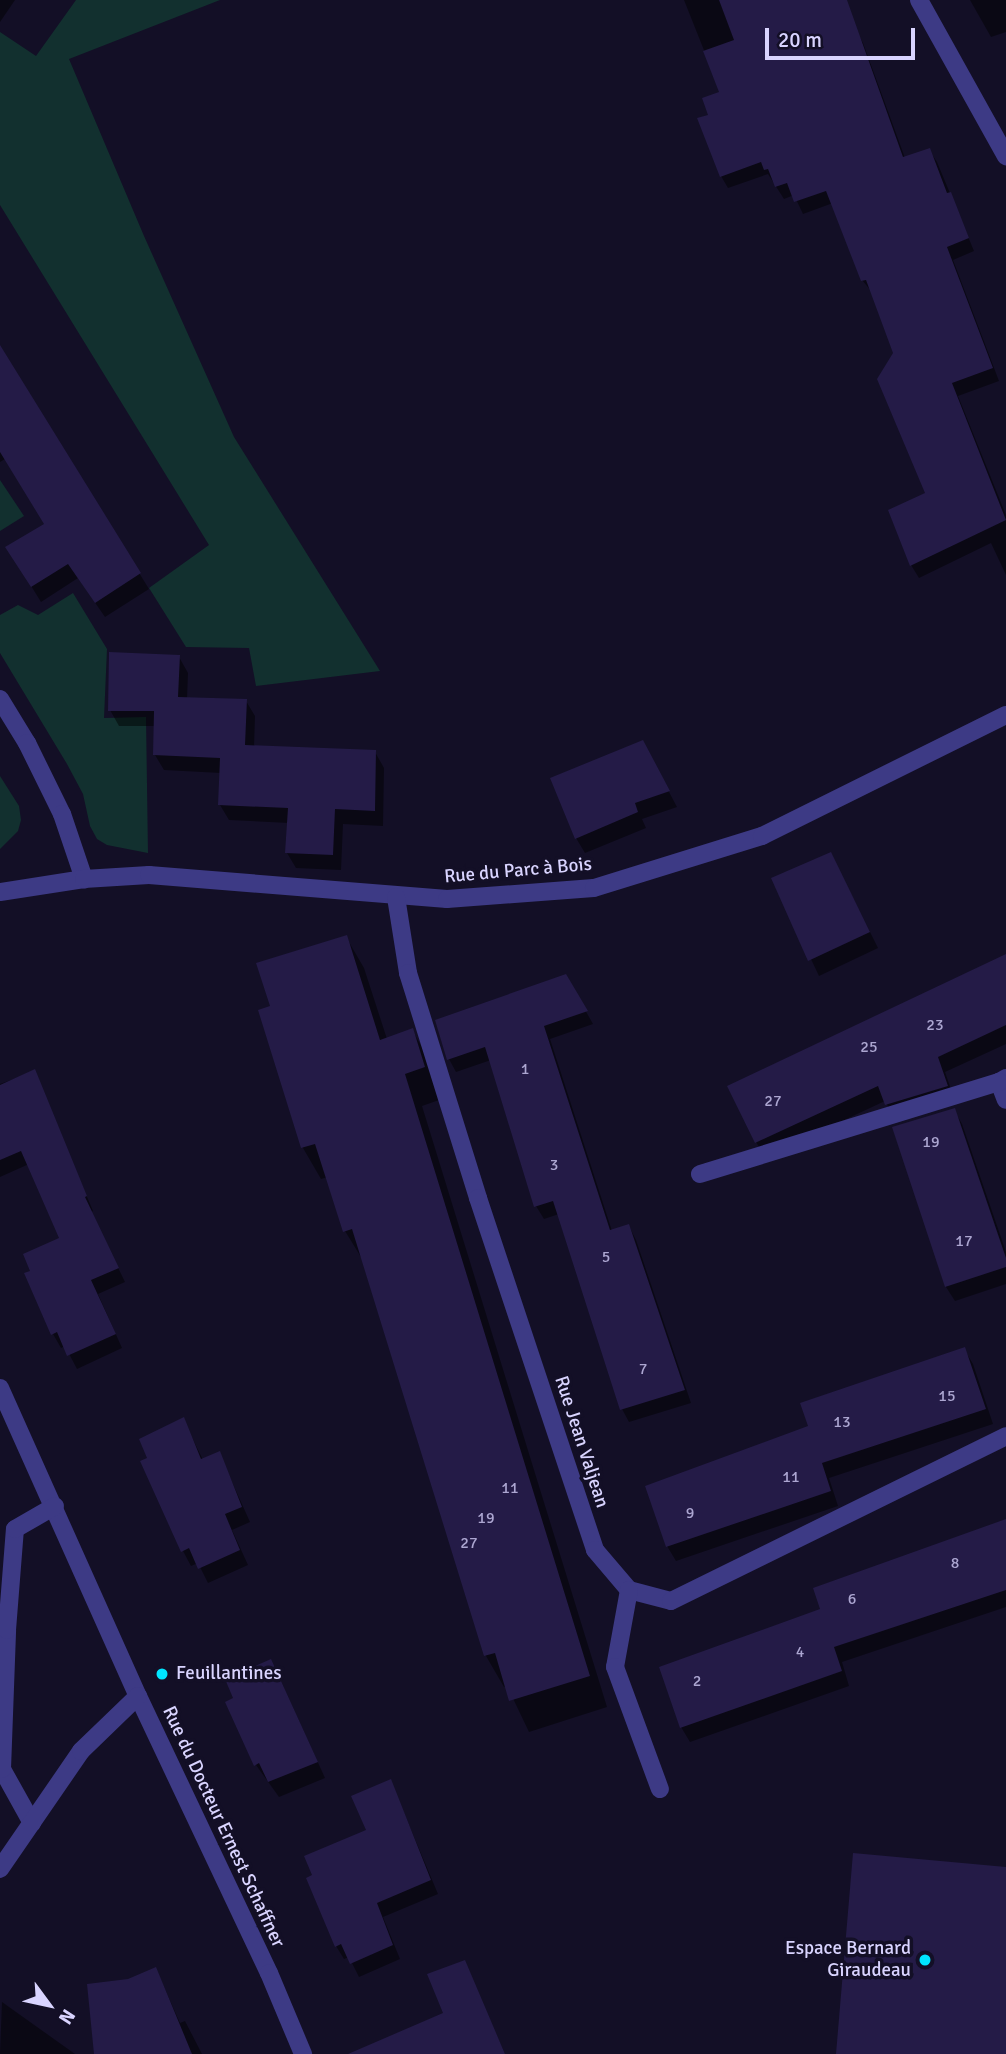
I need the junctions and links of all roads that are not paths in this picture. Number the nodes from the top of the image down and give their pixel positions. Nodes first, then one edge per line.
1 (919, 0) edge
2 (1006, 156) edge
3 (0, 699) edge
4 (1006, 715) edge
5 (84, 878) junction
6 (0, 892) edge
7 (396, 897) junction
8 (1003, 1079) edge
9 (1006, 1100) edge
10 (700, 1174) dead end
11 (0, 1388) edge
12 (1006, 1436) edge
13 (55, 1506) junction
14 (629, 1590) junction
15 (138, 1696) junction
16 (660, 1789) dead end
17 (32, 1822) junction
18 (0, 1869) edge
19 (303, 2054) edge

1 - 2 street
3 - 5 street
4 - 7 street, Rue du Parc à Bois
5 - 6 street, Rue du Parc à Bois
5 - 7 street, Rue du Parc à Bois
7 - 14 street, Rue Jean Valjean
8 - 9 street
8 - 10 street
11 - 13 street, Rue du Docteur Ernest Schaffner
12 - 14 street
13 - 15 street, Rue du Docteur Ernest Schaffner
13 - 17 street
14 - 16 street
15 - 17 street
15 - 19 street, Rue du Docteur Ernest Schaffner
17 - 18 street

